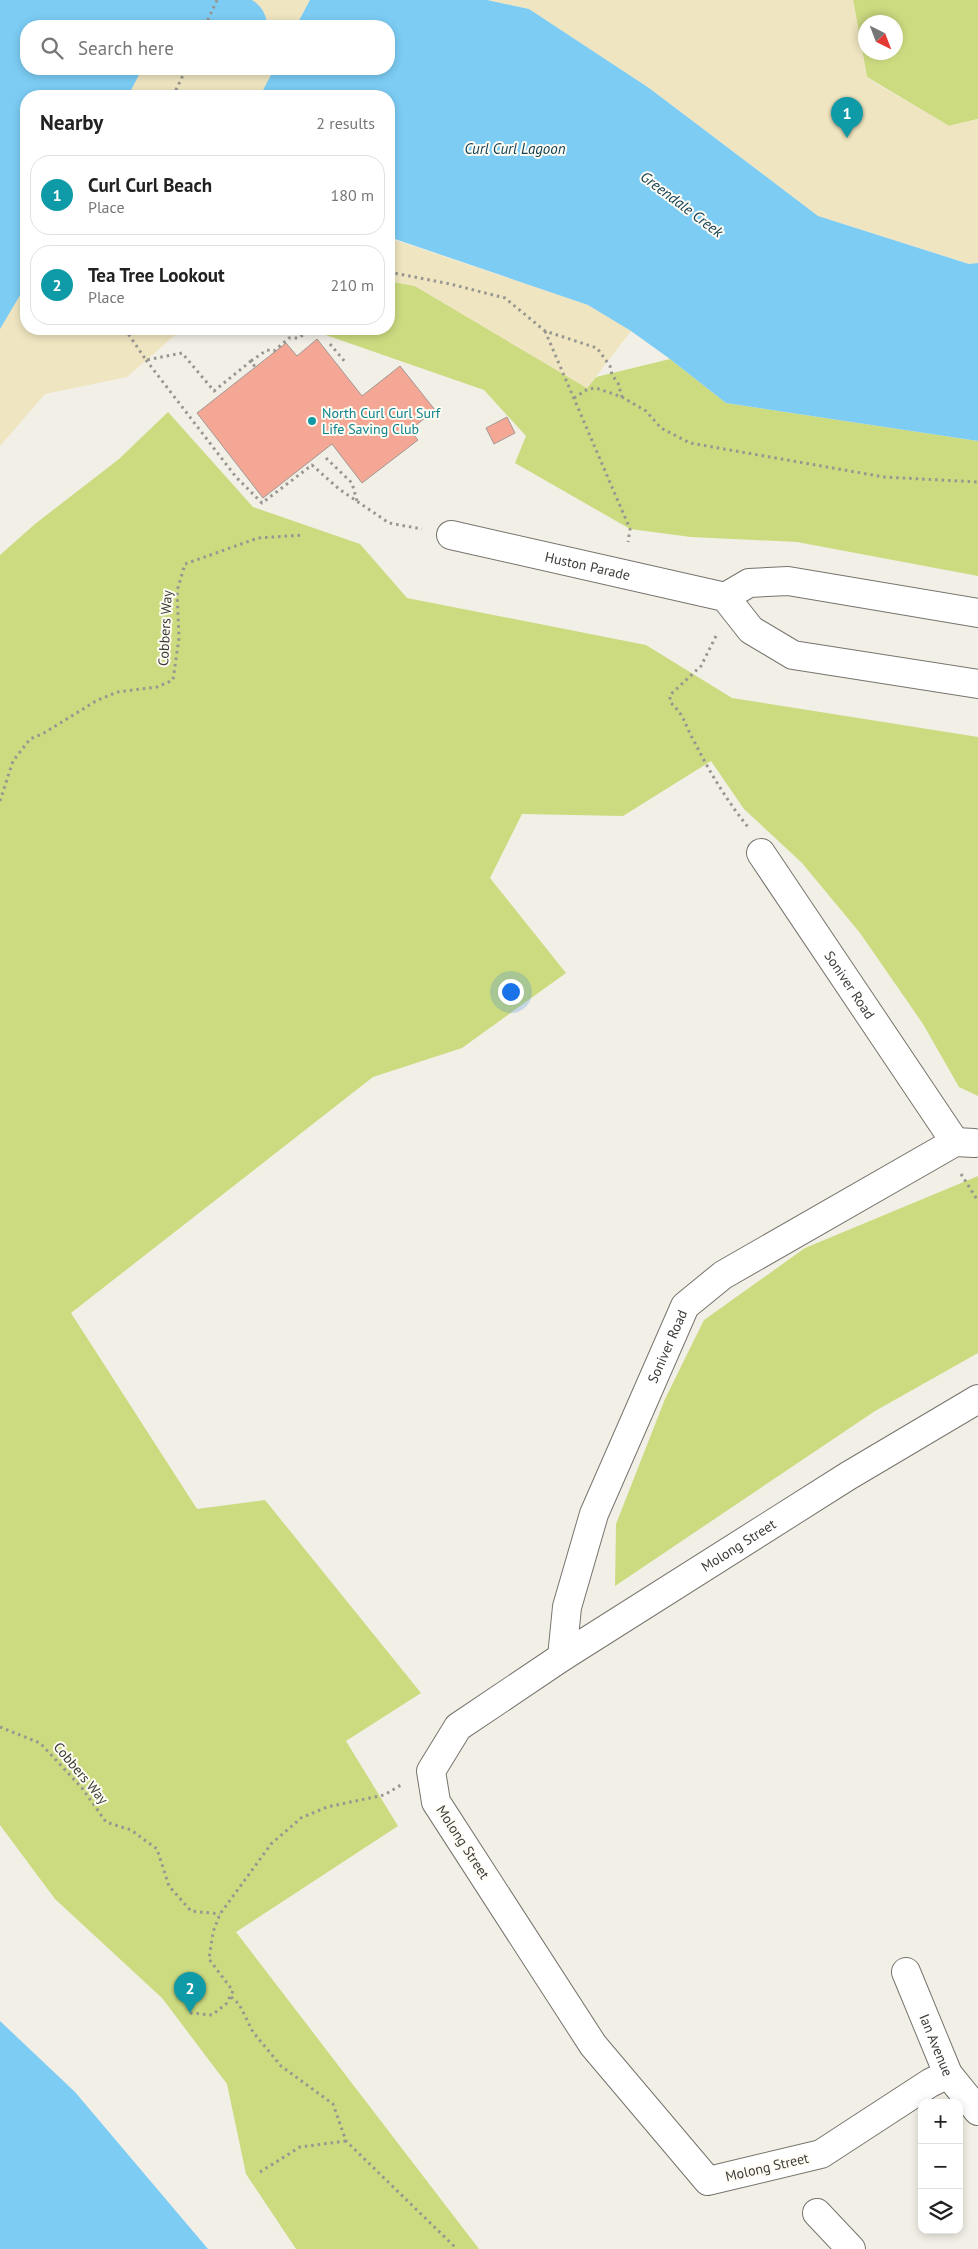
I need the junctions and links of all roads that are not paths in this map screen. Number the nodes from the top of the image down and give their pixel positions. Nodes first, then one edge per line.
1 (451, 535) dead end
2 (726, 598) junction
3 (978, 613) edge
4 (978, 684) edge
5 (757, 842) road end
6 (978, 1399) edge
7 (562, 1657) junction
8 (906, 1972) dead end
9 (948, 2074) junction
10 (978, 2110) edge
11 (817, 2213) dead end
12 (851, 2249) edge

1 - 2 street, Huston Parade
2 - 3 street
2 - 4 street
5 - 7 street, Soniver Road
6 - 7 street, Molong Street
7 - 9 street, Molong Street
8 - 9 street, Ian Avenue
9 - 10 street, Ian Avenue
11 - 12 street

